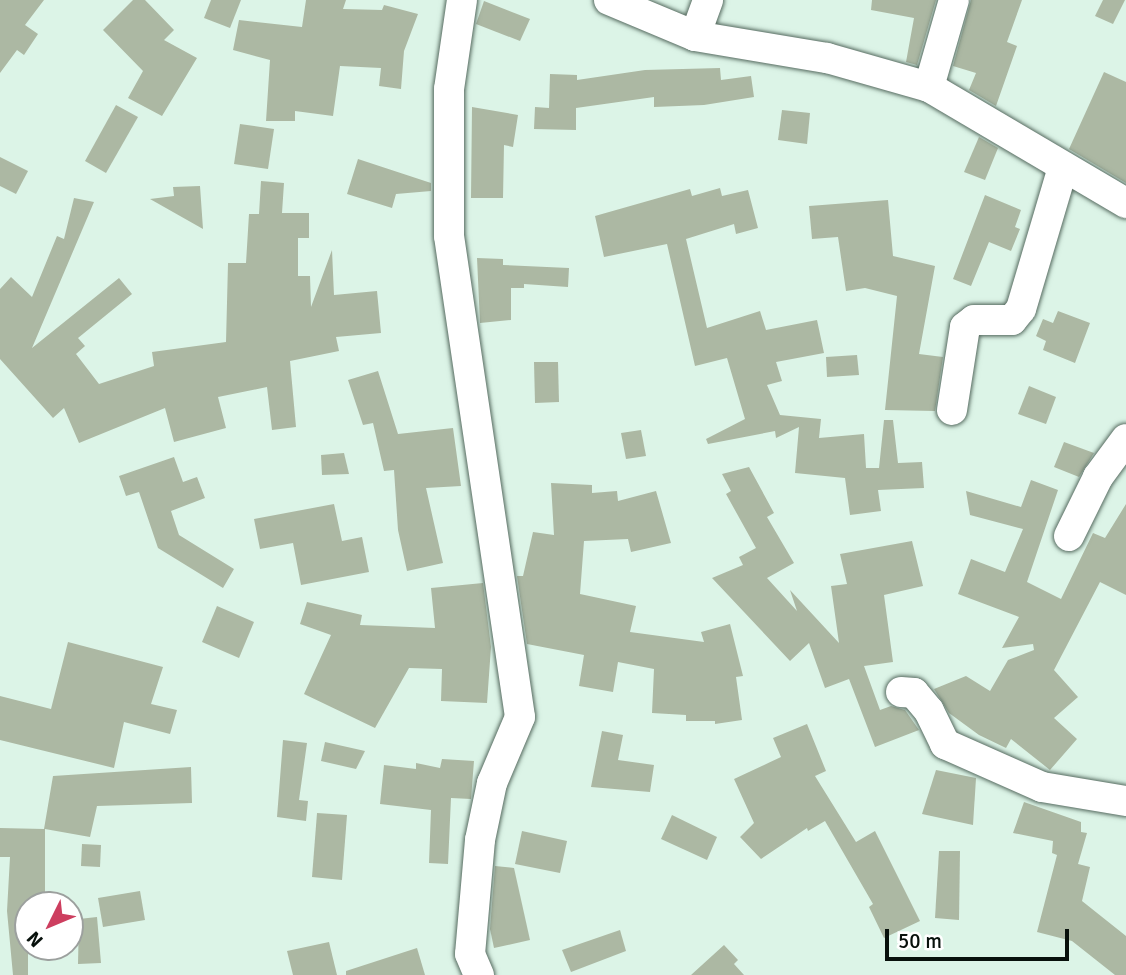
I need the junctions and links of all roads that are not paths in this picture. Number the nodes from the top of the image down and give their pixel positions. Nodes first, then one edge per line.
1 (462, 0) edge
2 (609, 0) edge
3 (708, 0) edge
4 (954, 0) edge
5 (695, 36) junction
6 (929, 88) junction
7 (1063, 167) junction
8 (1126, 202) edge
9 (952, 410) dead end
10 (1126, 439) edge
11 (1069, 536) dead end
12 (901, 692) dead end
13 (1126, 801) edge
14 (479, 975) edge

1 - 14 street
2 - 5 street
3 - 5 street
4 - 6 street
5 - 6 street
6 - 7 street
7 - 8 street
7 - 9 street
10 - 11 street
12 - 13 street

